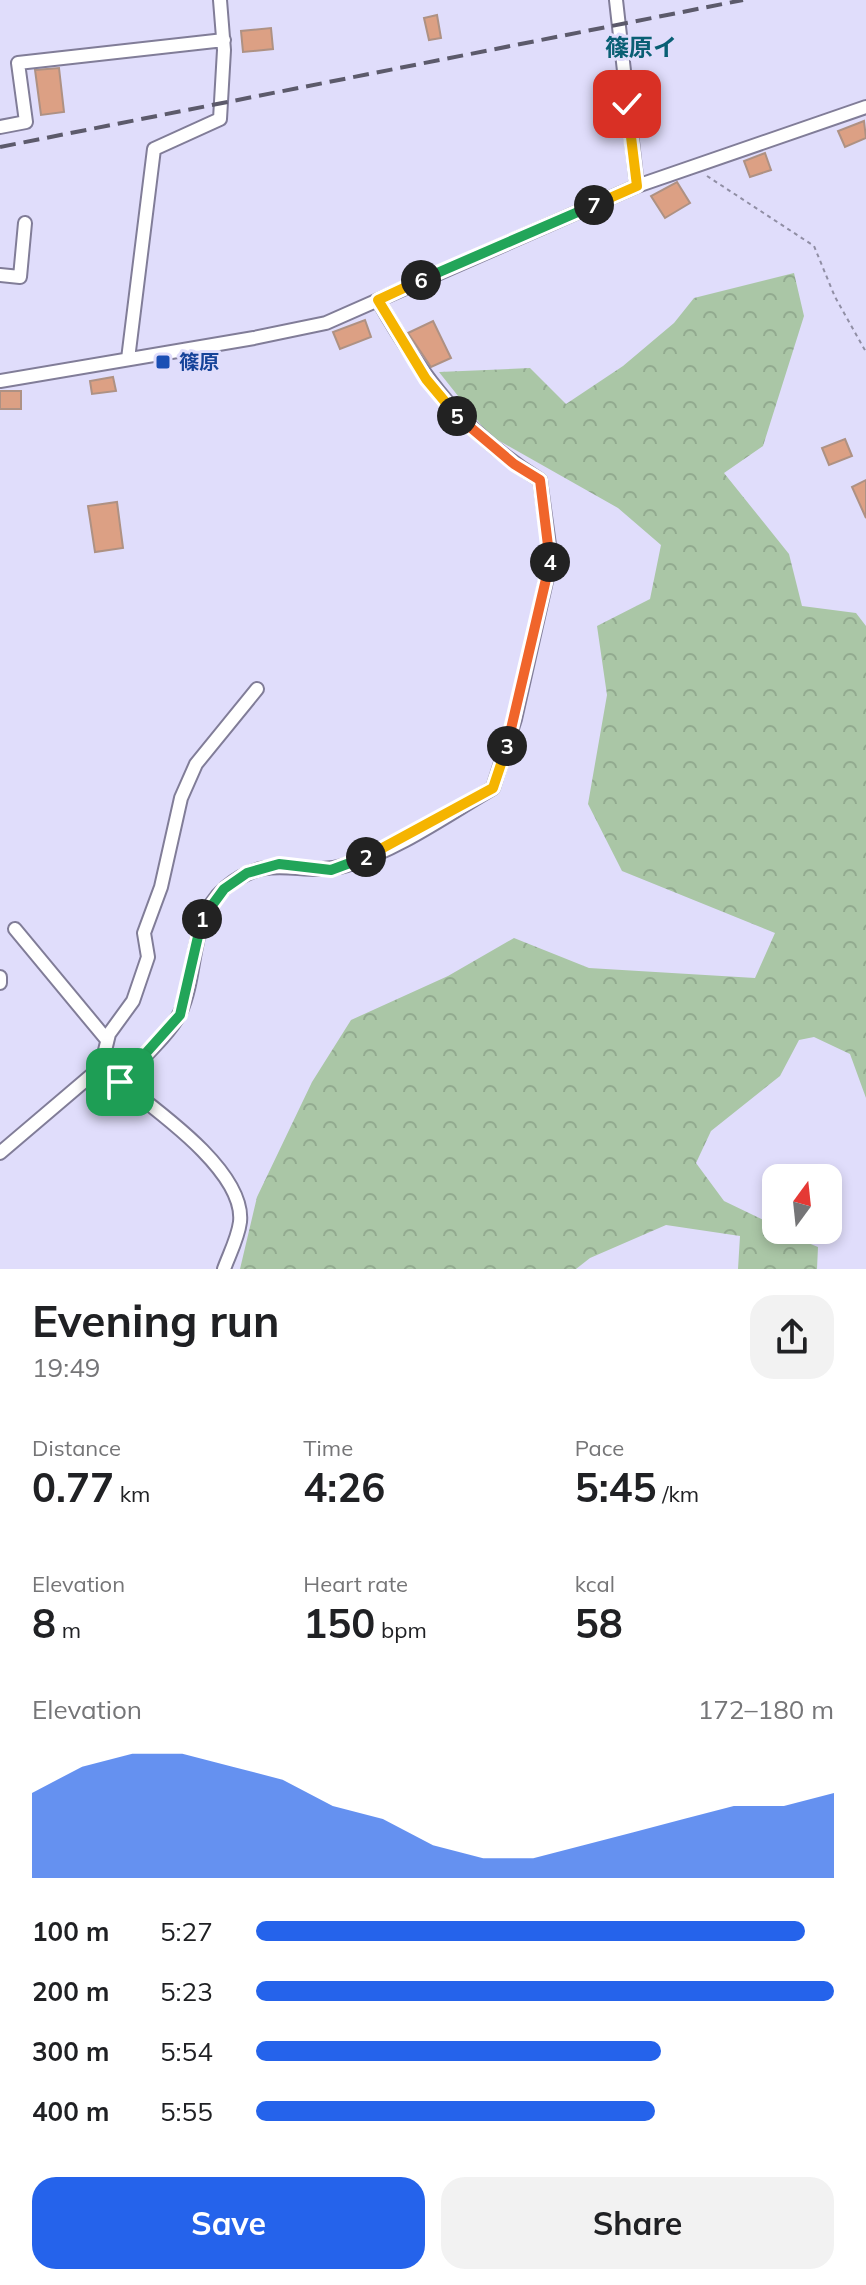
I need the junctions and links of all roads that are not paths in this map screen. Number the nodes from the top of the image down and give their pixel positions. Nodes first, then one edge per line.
1 (220, 0) edge
2 (616, 0) edge
3 (224, 40) junction
4 (866, 107) edge
5 (0, 127) edge
6 (637, 186) junction
7 (25, 223) dead end
8 (0, 275) edge
9 (378, 300) junction
10 (128, 359) junction
11 (0, 381) edge
12 (257, 689) dead end
13 (15, 929) dead end
14 (107, 1040) junction
15 (101, 1067) junction
16 (120, 1082) junction
17 (0, 1153) edge
18 (224, 1269) edge

1 - 3 street
2 - 6 street
3 - 5 street
3 - 10 street
4 - 6 street
6 - 9 street
7 - 8 street
9 - 10 street
9 - 16 street
10 - 11 street
12 - 14 street
13 - 14 street
14 - 15 street
15 - 16 street
15 - 17 street
16 - 18 street

